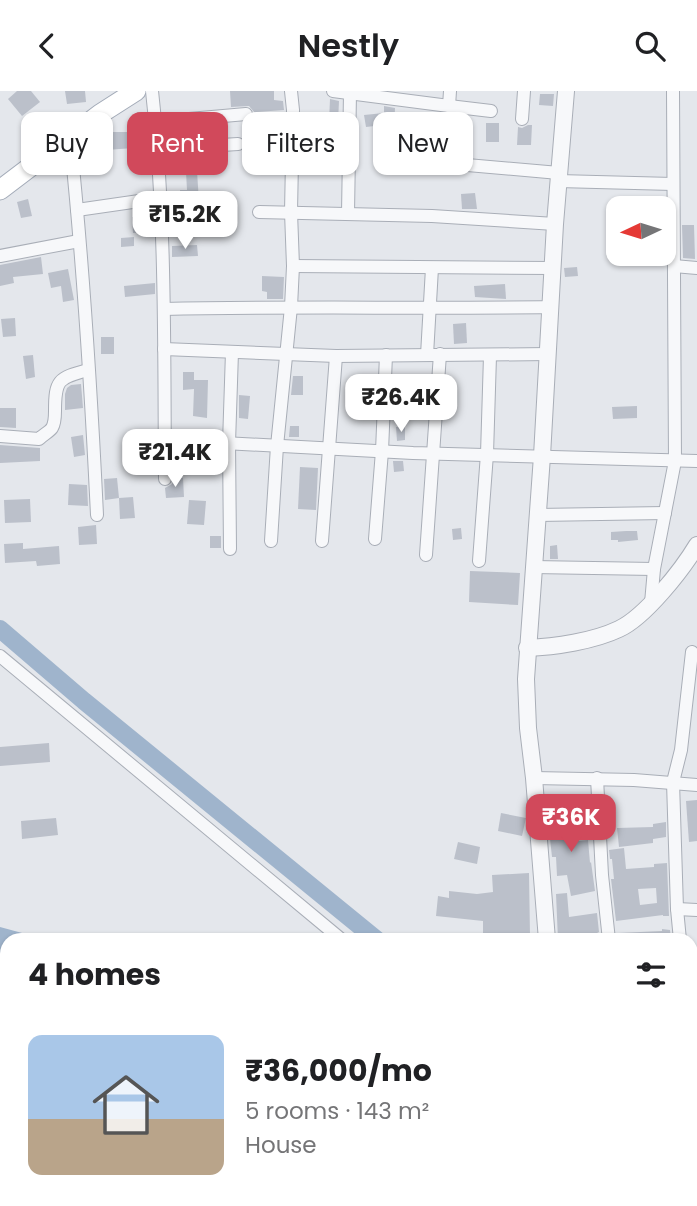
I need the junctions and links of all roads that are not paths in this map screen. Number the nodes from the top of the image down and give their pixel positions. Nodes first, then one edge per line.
1 (136, 91) edge
2 (152, 91) edge
3 (291, 91) edge
4 (334, 91) edge
5 (450, 91) edge
6 (524, 91) edge
7 (566, 91) edge
8 (673, 91) edge
9 (350, 93) junction
10 (449, 106) junction
11 (491, 111) dead end
12 (103, 112) edge
13 (154, 112) edge
14 (523, 120) dead end
15 (238, 144) dead end
16 (228, 145) edge
17 (473, 167) edge
18 (21, 174) edge
19 (74, 175) edge
20 (159, 175) edge
21 (558, 177) junction
22 (673, 184) junction
23 (0, 190) edge
24 (673, 196) edge
25 (160, 198) junction
26 (77, 210) junction
27 (258, 212) dead end
28 (291, 212) junction
29 (348, 213) junction
30 (555, 224) junction
31 (79, 241) junction
32 (0, 256) edge
33 (293, 266) junction
34 (674, 266) joint
35 (432, 268) junction
36 (553, 268) junction
37 (697, 268) edge
38 (292, 307) junction
39 (429, 307) junction
40 (551, 307) junction
41 (164, 309) junction
42 (164, 349) junction
43 (232, 352) junction
44 (287, 353) junction
45 (548, 354) junction
46 (386, 355) junction
47 (434, 355) junction
48 (336, 356) junction
49 (490, 356) junction
50 (88, 370) junction
51 (0, 436) edge
52 (205, 442) dead end
53 (229, 443) junction
54 (277, 446) junction
55 (328, 449) junction
56 (382, 451) junction
57 (434, 453) junction
58 (486, 454) junction
59 (542, 456) junction
60 (675, 461) junction
61 (697, 461) edge
62 (165, 479) dead end
63 (665, 513) junction
64 (97, 515) dead end
65 (537, 515) junction
66 (375, 539) dead end
67 (271, 541) dead end
68 (323, 541) dead end
69 (697, 545) edge
70 (230, 549) dead end
71 (426, 555) dead end
72 (479, 561) dead end
73 (533, 567) junction
74 (654, 569) junction
75 (651, 603) junction
76 (527, 648) junction
77 (692, 652) dead end
78 (0, 656) edge
79 (534, 778) junction
80 (597, 778) junction
81 (673, 782) junction
82 (697, 785) edge
83 (677, 909) junction
84 (697, 910) edge
85 (334, 933) edge
86 (546, 933) edge
87 (608, 933) edge
88 (679, 933) edge

1 - 12 main road
2 - 13 street
3 - 28 street
4 - 9 street
5 - 10 street
6 - 14 street
7 - 21 street
8 - 22 street
9 - 10 street
9 - 29 street
10 - 11 street
15 - 16 street
17 - 21 street
18 - 23 main road
19 - 26 street
20 - 25 street
21 - 22 street
21 - 30 street
22 - 24 street
25 - 26 street
25 - 41 street
26 - 31 street
27 - 28 street
28 - 29 street
28 - 33 street
29 - 30 street
30 - 36 street
31 - 32 street
31 - 50 street
33 - 35 street
33 - 38 street
34 - 37 street
34 - 60 street
35 - 36 street
35 - 39 street
36 - 40 street
38 - 39 street
38 - 41 street
38 - 44 street
39 - 40 street
39 - 47 street
40 - 45 street
41 - 42 street
42 - 43 street
42 - 62 street
43 - 44 street
43 - 53 street
44 - 48 street
44 - 54 street
45 - 49 street
45 - 59 street
46 - 47 street
46 - 48 street
46 - 56 street
47 - 49 street
47 - 57 street
48 - 55 street
49 - 58 street
50 - 51 street
50 - 64 street
52 - 53 street
53 - 54 street
53 - 70 street
54 - 55 street
54 - 67 street
55 - 56 street
55 - 68 street
56 - 57 street
56 - 66 street
57 - 58 street
57 - 71 street
58 - 59 street
58 - 72 street
59 - 60 street
59 - 65 street
60 - 61 street
60 - 63 street
63 - 65 street
63 - 74 street
65 - 73 street
69 - 75 street
73 - 74 street
73 - 76 street
74 - 75 street
75 - 76 street
76 - 79 street
77 - 81 street
78 - 85 street
79 - 80 street
79 - 86 street
80 - 81 street
80 - 87 street
81 - 82 street
81 - 83 street
83 - 84 street
83 - 88 street

